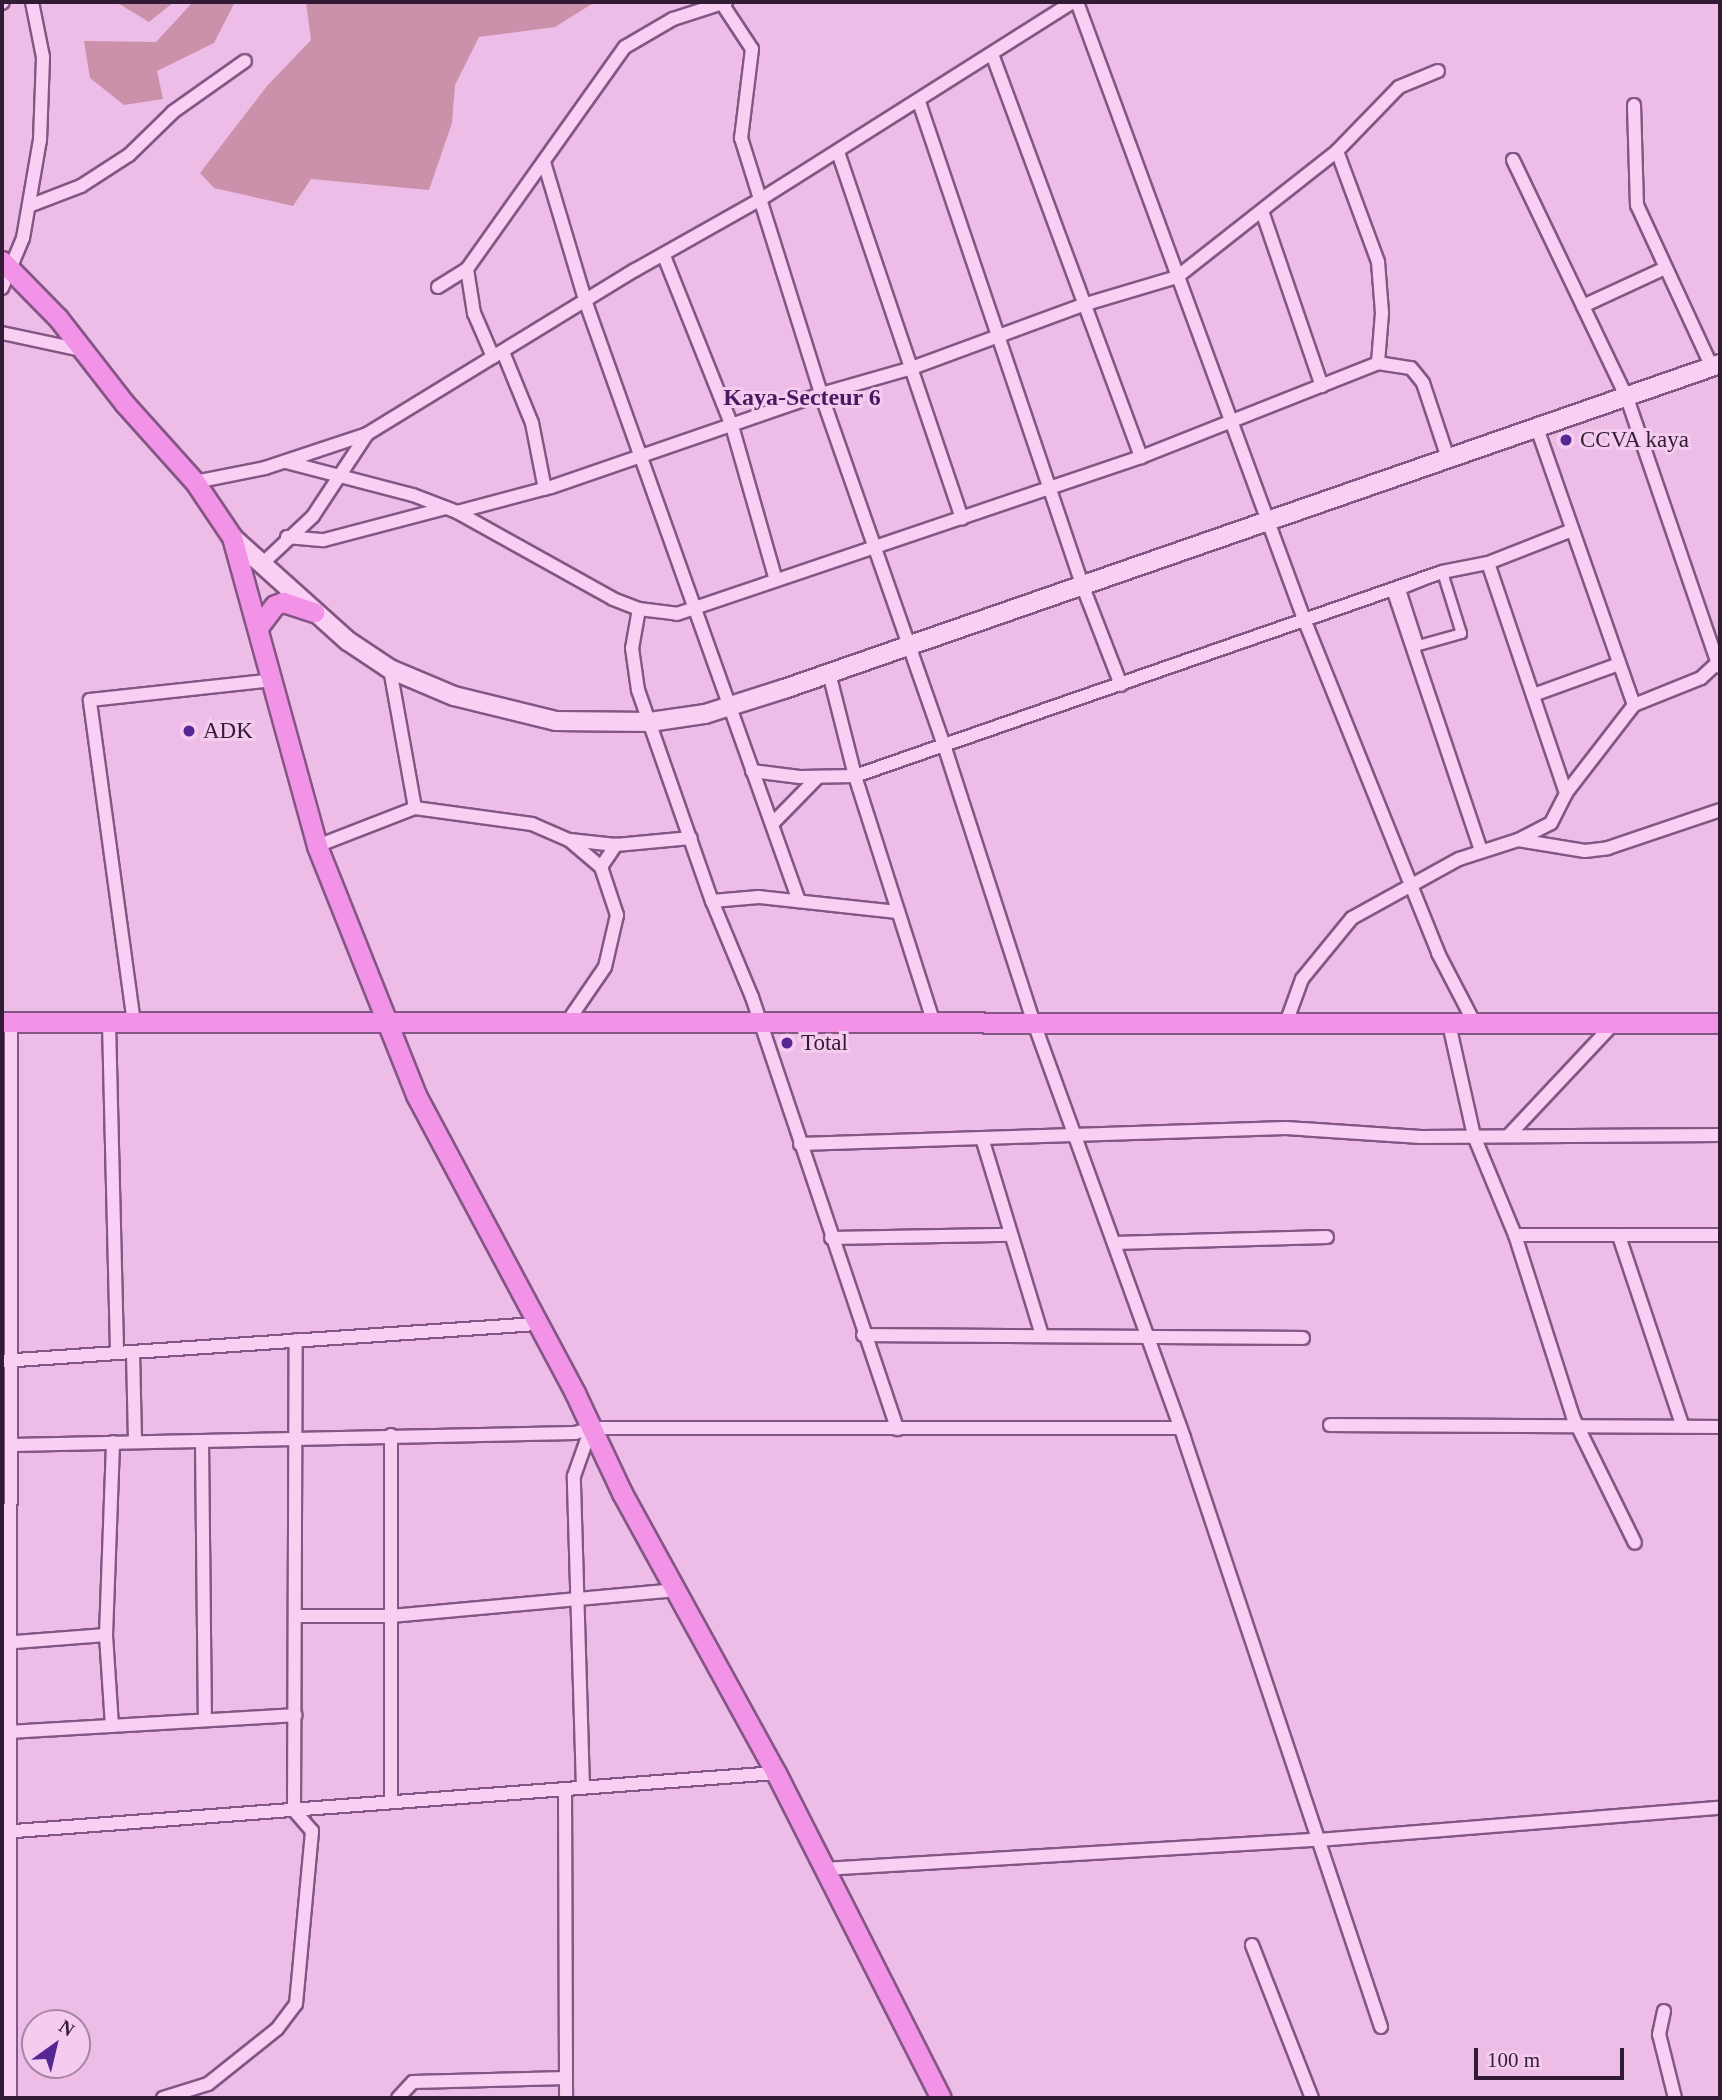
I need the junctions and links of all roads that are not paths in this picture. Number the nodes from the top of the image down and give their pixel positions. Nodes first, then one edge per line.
1 (32, 2) edge
2 (723, 2) edge
3 (1075, 2) edge
4 (992, 54) junction
5 (245, 61) dead end
6 (1438, 71) dead end
7 (919, 102) junction
8 (1634, 105) dead end
9 (1337, 151) junction
10 (838, 152) junction
11 (1513, 160) dead end
12 (544, 162) junction
13 (761, 200) junction
14 (29, 206) junction
15 (1263, 214) junction
16 (664, 256) junction
17 (6, 264) edge
18 (467, 269) junction
19 (1663, 269) junction
20 (1177, 277) junction
21 (438, 287) dead end
22 (2, 288) edge
23 (586, 303) junction
24 (1086, 304) junction
25 (1583, 306) junction
26 (2, 333) edge
27 (998, 335) junction
28 (82, 351) junction
29 (498, 354) junction
30 (1378, 363) junction
31 (1716, 365) edge
32 (909, 369) junction
33 (1322, 386) junction
34 (821, 394) junction
35 (1627, 398) junction
36 (1233, 424) junction
37 (732, 426) junction
38 (1538, 430) junction
39 (367, 434) junction
40 (643, 456) junction
41 (1141, 457) junction
42 (1449, 461) junction
43 (286, 462) junction
44 (342, 478) junction
45 (195, 482) junction
46 (545, 489) junction
47 (1050, 490) junction
48 (452, 510) junction
49 (962, 519) junction
50 (1268, 524) junction
51 (1572, 530) junction
52 (232, 537) junction
53 (286, 537) junction
54 (873, 549) junction
55 (263, 563) junction
56 (1488, 563) junction
57 (1442, 572) junction
58 (776, 580) junction
59 (1083, 587) junction
60 (1393, 589) junction
61 (639, 609) junction
62 (314, 612) junction
63 (693, 612) junction
64 (1304, 619) junction
65 (259, 626) junction
66 (910, 646) junction
67 (1720, 662) edge
68 (1619, 664) junction
69 (390, 669) junction
70 (829, 673) junction
71 (273, 680) junction
72 (1121, 685) junction
73 (1533, 695) junction
74 (1634, 705) junction
75 (728, 708) junction
76 (649, 722) junction
77 (945, 748) junction
78 (752, 771) junction
79 (855, 776) junction
80 (817, 778) junction
81 (1566, 793) junction
82 (415, 808) junction
83 (1720, 810) edge
84 (773, 822) junction
85 (691, 838) junction
86 (569, 840) junction
87 (1518, 840) junction
88 (616, 845) junction
89 (317, 846) junction
90 (1481, 850) junction
91 (601, 867) junction
92 (1409, 884) junction
93 (712, 901) junction
94 (799, 901) junction
95 (898, 912) junction
96 (1719, 1019) edge
97 (6, 1022) edge
98 (386, 1022) junction
99 (109, 1023) junction
100 (134, 1023) junction
101 (934, 1023) junction
102 (1034, 1023) junction
103 (1286, 1023) junction
104 (1614, 1023) junction
105 (565, 1024) junction
106 (759, 1024) junction
107 (1448, 1024) junction
108 (1475, 1024) junction
109 (1078, 1135) junction
110 (1509, 1135) junction
111 (1720, 1135) edge
112 (1474, 1136) junction
113 (982, 1138) junction
114 (800, 1144) junction
115 (1012, 1235) junction
116 (1515, 1235) junction
117 (1720, 1235) edge
118 (1619, 1236) junction
119 (1327, 1237) dead end
120 (831, 1238) junction
121 (1114, 1243) junction
122 (537, 1324) junction
123 (1145, 1334) junction
124 (863, 1335) junction
125 (1042, 1335) junction
126 (1303, 1338) dead end
127 (296, 1340) junction
128 (133, 1352) junction
129 (117, 1353) junction
130 (7, 1360) edge
131 (1330, 1425) dead end
132 (1577, 1426) junction
133 (1683, 1427) junction
134 (1720, 1427) edge
135 (591, 1428) junction
136 (1180, 1428) junction
137 (897, 1429) junction
138 (391, 1435) junction
139 (295, 1436) junction
140 (202, 1441) junction
141 (113, 1442) junction
142 (135, 1442) junction
143 (12, 1444) junction
144 (1635, 1543) dead end
145 (677, 1590) junction
146 (578, 1598) junction
147 (295, 1616) junction
148 (391, 1616) junction
149 (106, 1635) junction
150 (6, 1643) edge
151 (295, 1715) junction
152 (205, 1720) junction
153 (112, 1726) junction
154 (10, 1732) junction
155 (776, 1773) junction
156 (583, 1788) junction
157 (565, 1789) junction
158 (391, 1802) junction
159 (1720, 1808) edge
160 (294, 1810) junction
161 (6, 1832) edge
162 (1318, 1840) junction
163 (825, 1869) junction
164 (1252, 1945) dead end
165 (1664, 2011) dead end
166 (1381, 2027) dead end
167 (566, 2078) junction
168 (10, 2098) edge
169 (163, 2098) edge
170 (398, 2098) edge
171 (566, 2098) edge
172 (941, 2098) edge
173 (1312, 2098) edge
174 (1675, 2098) edge

1 - 14 street
2 - 12 street
2 - 13 street
3 - 4 street
3 - 20 street
4 - 7 street
4 - 24 street
5 - 14 street
6 - 9 street
7 - 10 street
7 - 27 street
8 - 19 street
9 - 15 street
9 - 30 street
10 - 13 street
10 - 32 street
11 - 25 street
12 - 18 street
12 - 23 street
13 - 16 street
13 - 34 street
14 - 17 street
15 - 20 street
15 - 33 street
16 - 23 street
16 - 37 street
17 - 22 street
17 - 28 main road
18 - 21 street
18 - 29 street
19 - 25 street
19 - 31 street
20 - 24 street
20 - 36 street
23 - 29 street
23 - 40 street
24 - 27 street
24 - 41 street
25 - 35 street
26 - 28 street
27 - 32 street
27 - 47 street
28 - 45 main road
29 - 39 street
29 - 46 street
30 - 33 street
30 - 42 street
31 - 35 main road
32 - 34 street
32 - 49 street
33 - 36 street
34 - 37 street
34 - 54 street
35 - 38 main road
35 - 67 street
36 - 41 street
36 - 50 street
37 - 40 street
37 - 58 street
38 - 42 main road
38 - 51 street
39 - 43 street
39 - 44 street
40 - 46 street
40 - 63 street
41 - 47 street
42 - 50 main road
43 - 44 street
43 - 45 street
44 - 48 street
44 - 53 street
45 - 52 main road
46 - 48 street
47 - 49 street
47 - 59 street
48 - 53 street
48 - 61 street
49 - 54 street
50 - 59 main road
50 - 64 street
51 - 56 street
51 - 68 street
52 - 55 main road
52 - 65 main road
53 - 55 street
54 - 58 street
54 - 66 street
55 - 62 main road
56 - 57 street
56 - 73 street
57 - 57 street
57 - 60 street
58 - 63 street
59 - 66 main road
59 - 72 street
60 - 64 street
60 - 90 street
61 - 63 street
61 - 76 street
62 - 65 main road
62 - 69 main road
63 - 75 street
64 - 72 street
64 - 92 street
65 - 71 main road
66 - 70 main road
66 - 77 street
67 - 74 street
68 - 73 street
68 - 74 street
69 - 76 main road
69 - 82 street
70 - 75 main road
70 - 79 street
71 - 89 main road
71 - 100 street
72 - 77 street
73 - 81 street
74 - 81 street
75 - 76 main road
75 - 78 street
76 - 85 street
77 - 79 street
77 - 102 street
78 - 80 street
78 - 84 street
79 - 80 street
79 - 95 street
80 - 84 street
81 - 87 street
82 - 86 street
82 - 89 street
83 - 87 street
84 - 94 street
85 - 88 street
85 - 93 street
86 - 88 street
86 - 91 street
87 - 90 street
88 - 91 street
89 - 98 main road
90 - 92 street
91 - 105 street
92 - 103 street
92 - 108 street
93 - 94 street
93 - 106 street
94 - 95 street
95 - 101 street
96 - 104 main road
97 - 99 main road
97 - 130 street
98 - 100 main road
98 - 105 main road
98 - 122 main road
99 - 100 main road
99 - 129 street
101 - 102 main road
101 - 106 main road
102 - 103 main road
102 - 109 street
103 - 107 main road
104 - 108 main road
104 - 110 street
105 - 106 main road
106 - 114 street
107 - 108 main road
107 - 112 street
109 - 112 street
109 - 113 street
109 - 121 street
110 - 111 street
110 - 112 street
112 - 116 street
113 - 114 street
113 - 115 street
114 - 120 street
115 - 120 street
115 - 125 street
116 - 118 street
116 - 132 street
117 - 118 street
118 - 133 street
119 - 121 street
120 - 124 street
121 - 123 street
122 - 127 street
122 - 135 main road
123 - 125 street
123 - 126 street
123 - 136 street
124 - 125 street
124 - 137 street
127 - 128 street
127 - 139 street
128 - 129 street
128 - 142 street
129 - 130 street
130 - 143 street
131 - 132 street
132 - 133 street
132 - 144 street
133 - 134 street
135 - 137 street
135 - 138 street
135 - 145 main road
135 - 146 street
136 - 137 street
136 - 162 street
138 - 139 street
138 - 148 street
139 - 140 street
139 - 147 street
140 - 142 street
140 - 152 street
141 - 142 street
141 - 143 street
141 - 149 street
143 - 150 street
145 - 146 street
145 - 155 main road
146 - 148 street
146 - 156 street
147 - 148 street
147 - 151 street
148 - 158 street
149 - 150 street
149 - 153 street
150 - 154 street
151 - 152 street
151 - 160 street
152 - 153 street
153 - 154 street
154 - 161 street
155 - 156 street
155 - 163 main road
156 - 157 street
157 - 158 street
157 - 167 street
158 - 160 street
159 - 162 street
160 - 161 street
160 - 169 street
161 - 168 street
162 - 163 street
162 - 166 street
163 - 172 main road
164 - 173 street
165 - 174 street
167 - 170 street
167 - 171 street

